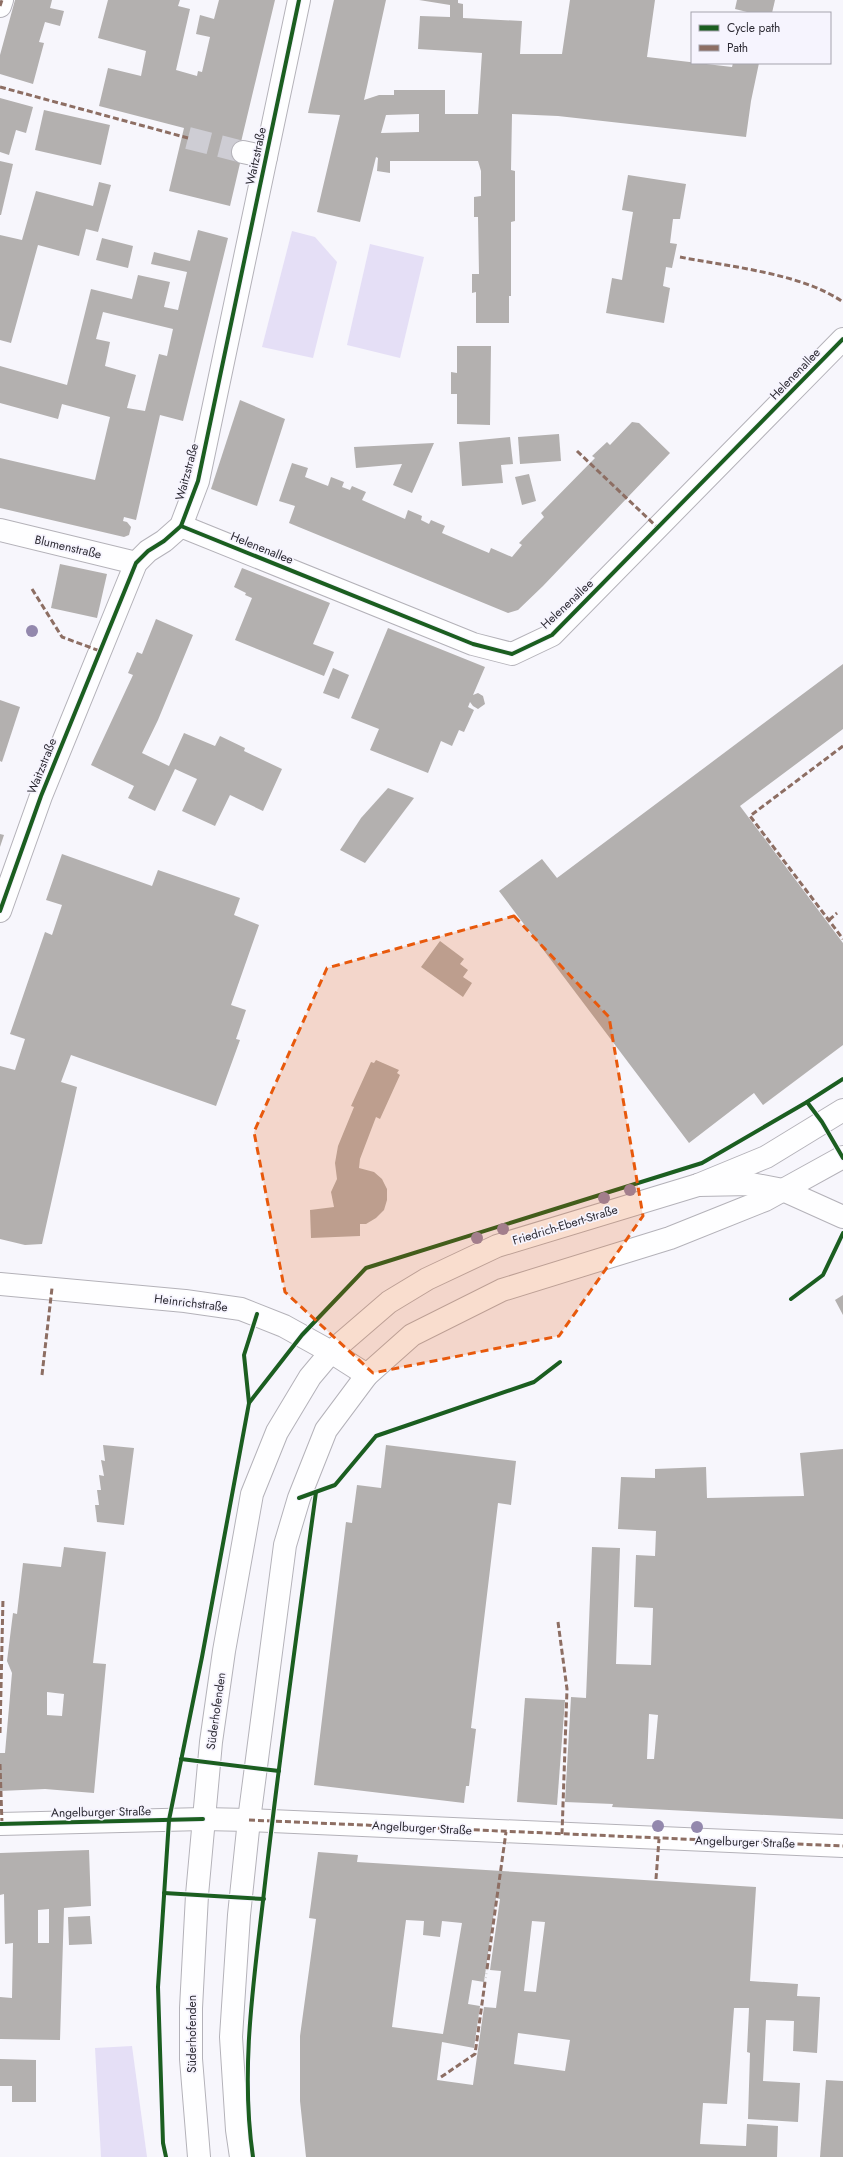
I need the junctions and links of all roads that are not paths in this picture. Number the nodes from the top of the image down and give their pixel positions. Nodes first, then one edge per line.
1 (2, 0) edge
2 (299, 0) edge
3 (0, 6) edge
4 (243, 152) tunnel mouth
5 (266, 157) junction
6 (843, 339) edge
7 (181, 526) junction
8 (0, 530) edge
9 (136, 563) junction
10 (0, 911) edge
11 (843, 1110) edge
12 (843, 1157) edge
13 (698, 1185) junction
14 (784, 1190) junction
15 (843, 1217) edge
16 (0, 1284) edge
17 (331, 1352) junction
18 (366, 1375) junction
19 (310, 1377) joint
20 (203, 1819) junction
21 (249, 1820) junction
22 (0, 1824) edge
23 (843, 1846) edge
24 (199, 2157) edge
25 (241, 2157) edge

1 - 3 main road
2 - 5 main road, Waitzstraße
4 - 5 main road
5 - 7 main road, Waitzstraße
6 - 7 main road, Helenenallee
7 - 9 main road, Waitzstraße
8 - 9 main road, Blumenstraße
9 - 10 main road, Waitzstraße
11 - 13 main road, Friedrich-Ebert-Straße
12 - 14 main road
13 - 14 main road
13 - 17 main road, Friedrich-Ebert-Straße
14 - 15 main road
14 - 18 main road
16 - 17 main road, Heinrichstraße
17 - 18 main road, Heinrichstraße
17 - 19 main road, Friedrich-Ebert-Straße
18 - 21 main road
19 - 20 main road, Süderhofenden
20 - 21 main road, Angelburger Straße
20 - 22 main road, Angelburger Straße
20 - 24 main road, Süderhofenden
21 - 23 main road, Angelburger Straße
21 - 25 main road

